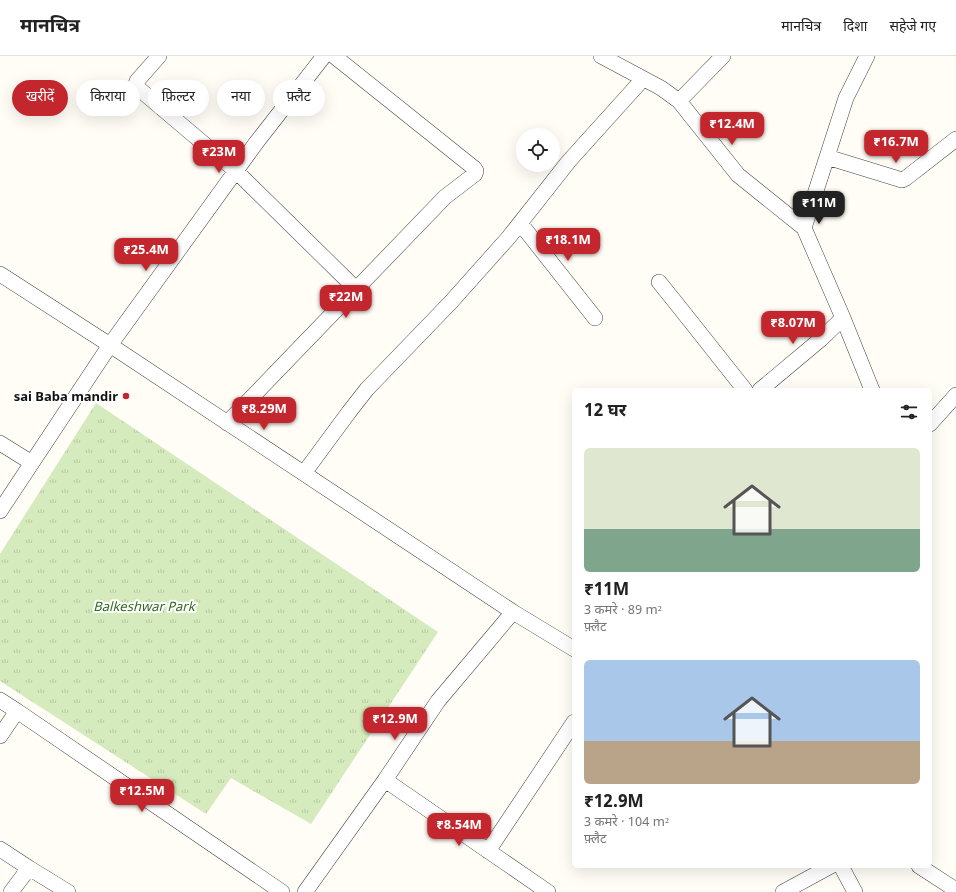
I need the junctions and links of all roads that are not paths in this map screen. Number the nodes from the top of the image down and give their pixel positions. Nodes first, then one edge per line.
1 (159, 56) edge
2 (324, 56) edge
3 (334, 56) edge
4 (601, 56) edge
5 (723, 56) edge
6 (867, 56) edge
7 (643, 79) junction
8 (678, 102) junction
9 (956, 139) edge
10 (827, 157) junction
11 (236, 171) junction
12 (520, 223) junction
13 (804, 228) junction
14 (0, 274) edge
15 (659, 282) dead end
16 (356, 289) junction
17 (595, 318) dead end
18 (843, 318) junction
19 (110, 345) junction
20 (742, 388) edge
21 (762, 388) edge
22 (871, 388) edge
23 (956, 395) edge
24 (932, 422) edge
25 (227, 423) junction
26 (0, 443) edge
27 (32, 463) junction
28 (304, 473) junction
29 (0, 511) edge
30 (513, 612) junction
31 (572, 648) edge
32 (0, 700) edge
33 (17, 711) junction
34 (572, 725) edge
35 (0, 736) edge
36 (385, 780) junction
37 (0, 849) edge
38 (488, 851) junction
39 (29, 868) junction
40 (827, 868) edge
41 (842, 868) edge
42 (922, 868) edge
43 (956, 890) edge
44 (11, 892) edge
45 (68, 892) edge
46 (282, 892) edge
47 (305, 892) edge
48 (548, 892) edge
49 (783, 892) edge
50 (855, 892) edge

1 - 11 street
2 - 11 street
3 - 16 street
4 - 7 street
5 - 8 street
6 - 10 street
7 - 8 street
7 - 12 street
8 - 13 street
9 - 10 street
10 - 13 street
11 - 16 street
11 - 19 street
12 - 17 street
12 - 28 street
13 - 18 street
14 - 19 street
15 - 20 street
16 - 25 street
18 - 21 street
18 - 22 street
19 - 25 street
19 - 27 street
23 - 24 street
25 - 28 street
26 - 27 street
27 - 29 street
28 - 30 street
30 - 31 street
30 - 36 street
32 - 33 street
33 - 35 street
33 - 46 street
34 - 38 street
36 - 38 street
36 - 47 street
37 - 39 street
38 - 48 street
39 - 44 street
39 - 45 street
40 - 49 street
41 - 50 street
42 - 43 street

